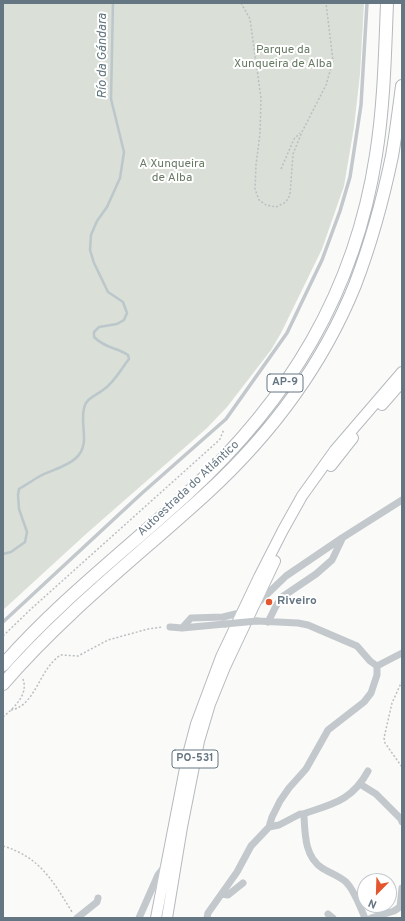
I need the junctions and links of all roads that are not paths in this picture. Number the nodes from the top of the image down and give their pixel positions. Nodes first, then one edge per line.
1 (367, 3) edge
2 (387, 3) edge
3 (402, 86) edge
4 (402, 372) edge
5 (402, 382) edge
6 (402, 500) edge
7 (342, 538) junction
8 (246, 611) junction
9 (3, 622) edge
10 (268, 622) junction
11 (170, 627) road end
12 (182, 628) junction
13 (402, 653) edge
14 (3, 665) edge
15 (377, 666) junction
16 (3, 684) edge
17 (368, 771) dead end
18 (360, 784) junction
19 (303, 814) junction
20 (402, 822) edge
21 (269, 827) junction
22 (167, 864) junction
23 (243, 883) dead end
24 (402, 888) edge
25 (222, 894) junction
26 (98, 898) dead end
27 (401, 907) edge
28 (76, 918) edge
29 (139, 918) edge
30 (156, 918) edge
31 (167, 918) edge
32 (206, 918) edge
33 (366, 918) edge
34 (371, 918) edge

1 - 9 lane
2 - 14 highway, Autoestrada do Atlántico / AP-9
3 - 16 highway, Autoestrada do Atlántico / AP-9
4 - 8 main road, PO-531
5 - 8 main road, PO-531
6 - 7 street
7 - 8 street
7 - 10 street
8 - 12 street
8 - 22 main road, PO-531
8 - 31 main road, PO-531
10 - 12 street, bridge
10 - 15 street
11 - 12 street
13 - 15 street
15 - 21 street
17 - 18 street
18 - 19 street
18 - 20 street
19 - 21 street
19 - 33 street
21 - 25 street
22 - 29 street
22 - 30 main road, PO-531
23 - 25 street
24 - 27 street
25 - 32 street
26 - 28 street
27 - 34 street

